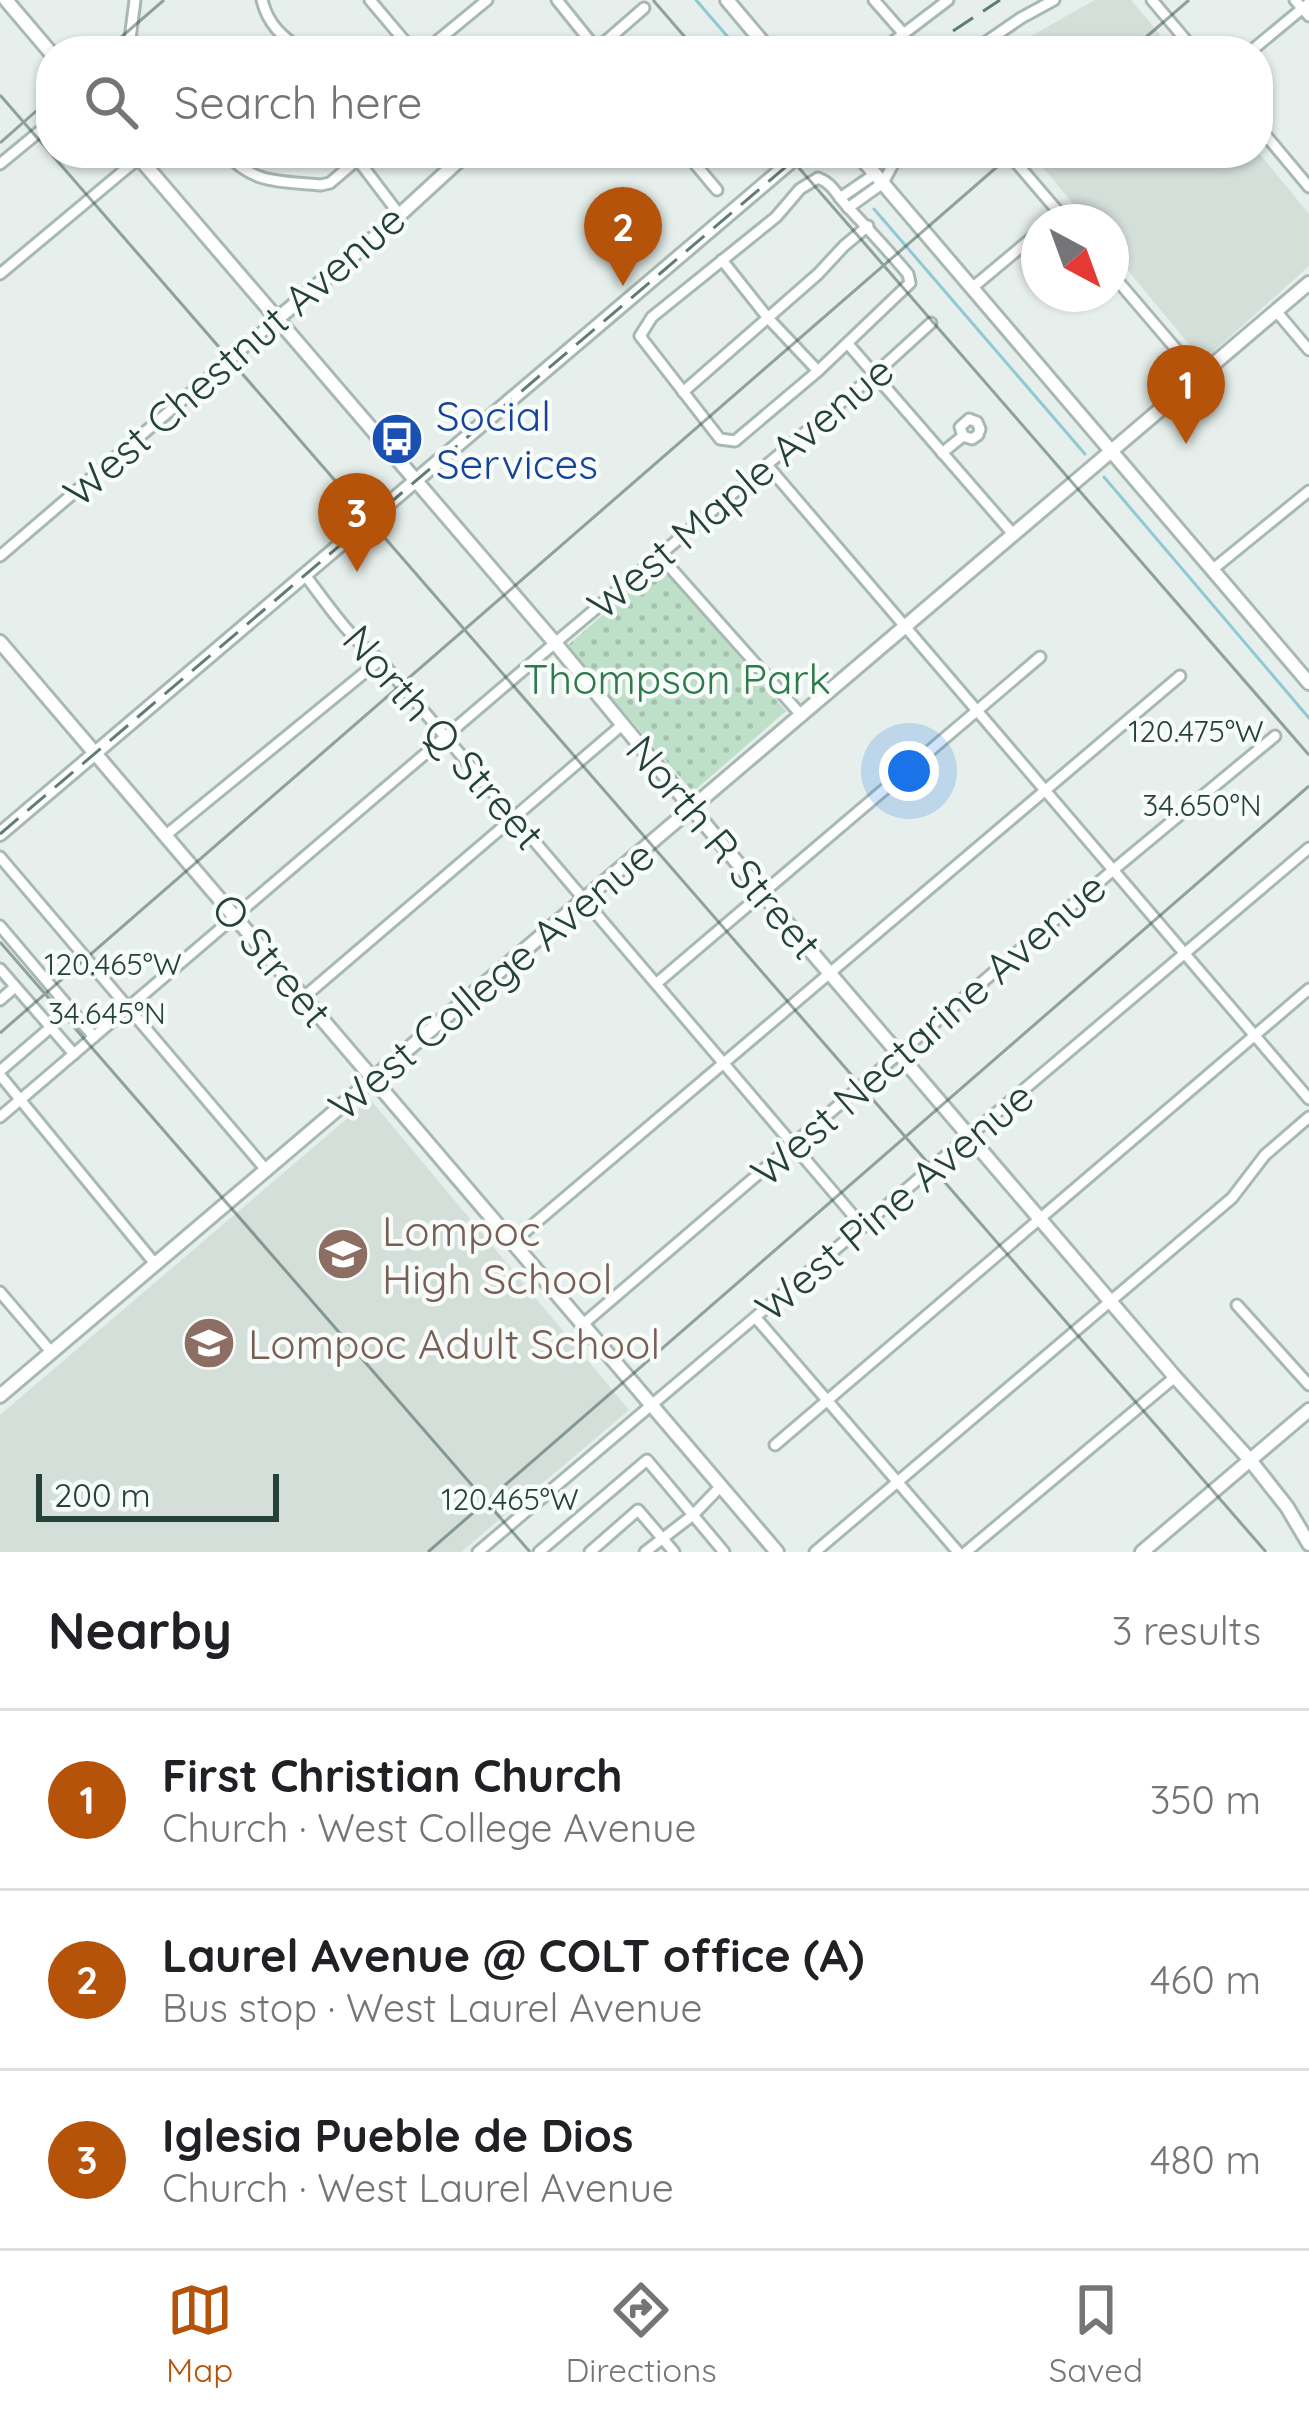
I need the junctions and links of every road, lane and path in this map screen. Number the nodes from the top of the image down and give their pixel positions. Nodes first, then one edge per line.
1 (6, 0) edge
2 (135, 0) edge
3 (262, 0) edge
4 (370, 0) edge
5 (488, 0) edge
6 (557, 0) edge
7 (727, 0) edge
8 (874, 0) edge
9 (948, 0) edge
10 (1054, 0) edge
11 (1152, 0) edge
12 (1304, 7) edge
13 (644, 8) dead end
14 (903, 33) junction
15 (37, 36) edge
16 (130, 36) edge
17 (284, 36) edge
18 (400, 36) edge
19 (444, 36) edge
20 (586, 36) edge
21 (613, 36) edge
22 (757, 36) edge
23 (899, 36) edge
24 (996, 36) edge
25 (1182, 36) edge
26 (1269, 36) edge
27 (36, 134) edge
28 (1273, 144) edge
29 (0, 164) edge
30 (125, 168) edge
31 (151, 168) edge
32 (240, 168) edge
33 (348, 168) edge
34 (369, 168) edge
35 (450, 168) edge
36 (699, 168) edge
37 (783, 168) edge
38 (870, 168) edge
39 (887, 168) edge
40 (1020, 168) edge
41 (879, 178) junction
42 (1309, 187) edge
43 (718, 190) dead end
44 (844, 203) junction
45 (1047, 204) edge
46 (399, 214) junction
47 (868, 226) junction
48 (1021, 247) edge
49 (722, 260) junction
50 (0, 274) edge
51 (1309, 283) edge
52 (972, 288) junction
53 (1129, 294) edge
54 (1276, 311) junction
55 (768, 318) junction
56 (276, 320) junction
57 (931, 323) dead end
58 (848, 344) junction
59 (1309, 350) edge
60 (818, 371) junction
61 (875, 374) junction
62 (1199, 376) junction
63 (682, 392) junction
64 (963, 436) dead end
65 (1111, 450) junction
66 (942, 453) junction
67 (767, 465) junction
68 (414, 482) junction
69 (1309, 491) edge
70 (1012, 534) junction
71 (0, 556) edge
72 (660, 556) junction
73 (1212, 570) junction
74 (304, 575) junction
75 (907, 625) junction
76 (0, 642) edge
77 (555, 643) junction
78 (1040, 657) dead end
79 (380, 660) junction
80 (1180, 676) dead end
81 (1309, 683) edge
82 (978, 710) junction
83 (802, 716) junction
84 (622, 725) junction
85 (446, 736) junction
86 (1276, 736) dead end
87 (95, 754) junction
88 (1044, 792) junction
89 (693, 808) junction
90 (515, 817) junction
91 (0, 834) edge
92 (166, 835) junction
93 (1309, 848) edge
94 (0, 857) edge
95 (1112, 871) junction
96 (762, 895) junction
97 (586, 898) junction
98 (234, 917) junction
99 (0, 926) edge
100 (1183, 954) junction
101 (0, 969) edge
102 (830, 974) junction
103 (657, 983) junction
104 (15, 987) junction
105 (1309, 988) edge
106 (304, 997) junction
107 (0, 1000) edge
108 (128, 1008) junction
109 (50, 1028) junction
110 (1254, 1036) junction
111 (94, 1037) junction
112 (74, 1054) junction
113 (899, 1054) junction
114 (724, 1063) junction
115 (0, 1073) edge
116 (373, 1080) junction
117 (21, 1099) junction
118 (1309, 1099) edge
119 (0, 1117) edge
120 (1309, 1117) edge
121 (969, 1137) junction
122 (794, 1144) junction
123 (267, 1172) junction
124 (1039, 1219) junction
125 (863, 1227) junction
126 (514, 1241) junction
127 (156, 1265) junction
128 (0, 1292) edge
129 (1109, 1299) junction
130 (1237, 1305) dead end
131 (756, 1318) junction
132 (582, 1325) junction
133 (52, 1353) junction
134 (1174, 1377) junction
135 (1309, 1385) edge
136 (0, 1396) edge
137 (825, 1400) junction
138 (651, 1406) junction
139 (1309, 1410) edge
140 (775, 1444) dead end
141 (1250, 1460) junction
142 (896, 1482) junction
143 (721, 1486) junction
144 (693, 1515) junction
145 (662, 1538) junction
146 (1309, 1544) edge
147 (478, 1552) edge
148 (538, 1552) edge
149 (590, 1552) edge
150 (645, 1552) edge
151 (674, 1552) edge
152 (724, 1552) edge
153 (777, 1552) edge
154 (814, 1552) edge
155 (962, 1552) edge
156 (1142, 1552) edge

1 - 15 street
2 - 16 street
3 - 17 street
4 - 18 street
5 - 19 street
6 - 20 street
7 - 22 street
8 - 14 street
9 - 14 street
10 - 24 street
11 - 25 street
12 - 26 street
13 - 21 street
14 - 23 street
27 - 29 street
28 - 42 street
30 - 50 street
31 - 56 street, North R Street
32 - 33 street
34 - 46 street
35 - 46 street, West Chestnut Avenue
36 - 43 street
37 - 68 street
38 - 41 street
39 - 41 street
40 - 45 street
41 - 44 street
41 - 52 street
44 - 47 street
44 - 49 street
46 - 56 street, West Chestnut Avenue
47 - 55 street
47 - 58 street
48 - 52 street
49 - 55 street
49 - 63 street
51 - 54 street, West College Avenue
52 - 65 street
53 - 62 street
54 - 59 street
54 - 62 street, West College Avenue
55 - 60 street
55 - 63 street
56 - 68 street, North R Street
56 - 71 street, West Chestnut Avenue
57 - 61 street, West Maple Avenue
58 - 60 street
58 - 61 street
60 - 63 street
61 - 66 street
61 - 67 street, West Maple Avenue
62 - 65 street, West College Avenue
64 - 66 street
65 - 70 street, West College Avenue
65 - 73 street
66 - 70 street
67 - 72 street, West Maple Avenue
67 - 75 street
68 - 74 street
68 - 77 street, North R Street
69 - 73 street
70 - 75 street, West College Avenue
72 - 77 street, West Maple Avenue
72 - 83 street
73 - 81 street
74 - 79 street, North Q Street
74 - 87 street
75 - 82 street
75 - 83 street, West College Avenue
76 - 87 street, O Street
77 - 84 street, North R Street
77 - 85 street, West Maple Avenue
78 - 82 street
79 - 85 street, North Q Street
79 - 92 street
80 - 88 street
82 - 88 street
82 - 96 street
83 - 89 street, West College Avenue
84 - 89 street, North R Street
84 - 90 street
85 - 90 street, North Q Street
85 - 98 street, West Maple Avenue
86 - 95 street, West Nectarine Avenue
87 - 91 street
87 - 92 street, O Street
88 - 95 street
88 - 102 street
89 - 96 street, North R Street
89 - 97 street, West College Avenue
90 - 97 street, North Q Street
90 - 106 street
92 - 98 street, O Street
93 - 100 street, West Pine Avenue
94 - 108 street
95 - 100 street
95 - 113 street, West Nectarine Avenue
96 - 102 street, North R Street
96 - 103 street
97 - 103 street, North Q Street
97 - 116 street, West College Avenue
98 - 106 street, O Street
98 - 108 street, West Maple Avenue
99 - 111 street
100 - 110 street
100 - 121 street, West Pine Avenue
101 - 104 street
102 - 113 street, North R Street
102 - 114 street
103 - 114 street, North Q Street
104 - 107 street
104 - 109 street
105 - 110 street
106 - 116 street, O Street
108 - 111 street, West Maple Avenue
108 - 123 street
109 - 112 street
109 - 115 street
110 - 118 street
110 - 124 street
111 - 112 street, West Maple Avenue
112 - 117 street, West Maple Avenue
113 - 121 street, North R Street
113 - 122 street, West Nectarine Avenue
114 - 122 street, North Q Street
114 - 126 street
115 - 117 street
116 - 123 street, West College Avenue
116 - 126 street, O Street
117 - 119 street, West Maple Avenue
117 - 127 street
120 - 129 street
121 - 124 street, North R Street
121 - 125 street, West Pine Avenue
122 - 125 street, North Q Street
122 - 132 street, West Nectarine Avenue
123 - 127 street, West College Avenue
124 - 129 street, North R Street
124 - 137 street
125 - 131 street, West Pine Avenue
126 - 132 street, O Street
127 - 133 street, West College Avenue
128 - 133 street
129 - 134 street, North R Street
129 - 142 street
130 - 135 street
131 - 137 street
131 - 138 street, West Pine Avenue
132 - 138 street, O Street
133 - 136 street, West College Avenue
134 - 141 street, North R Street
134 - 155 street
137 - 140 street
137 - 142 street
138 - 143 street, O Street
138 - 147 street, West Pine Avenue
139 - 141 street
141 - 146 street, North R Street
141 - 156 street
142 - 154 street
142 - 155 street
143 - 144 street
143 - 153 street, O Street
144 - 145 street
144 - 148 street
144 - 152 street
145 - 149 street
145 - 150 street
145 - 151 street

